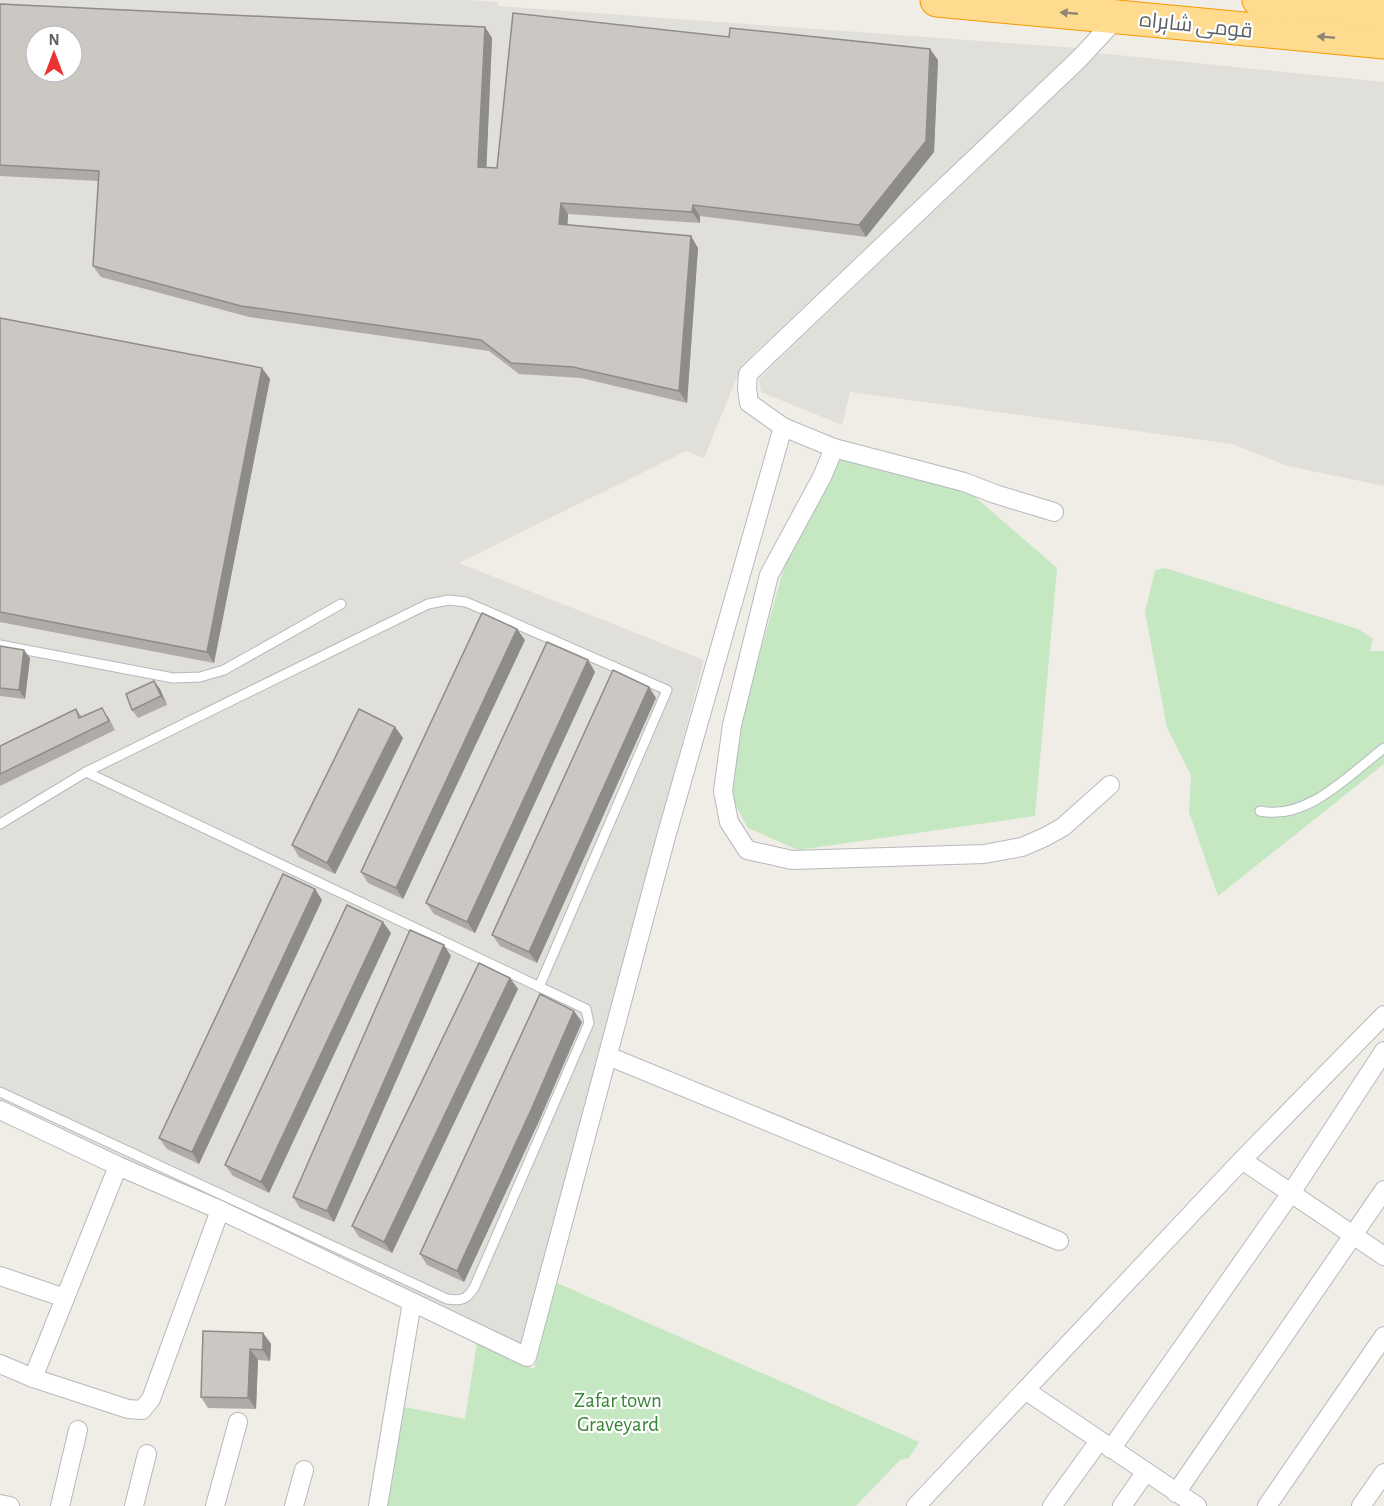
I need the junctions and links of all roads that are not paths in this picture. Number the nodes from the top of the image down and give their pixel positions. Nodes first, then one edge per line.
1 (937, 0) edge
2 (1259, 0) edge
3 (1384, 11) edge
4 (1118, 17) junction
5 (1384, 42) edge
6 (783, 427) junction
7 (834, 448) junction
8 (1054, 512) dead end
9 (340, 604) dead end
10 (0, 645) edge
11 (1384, 748) edge
12 (86, 772) junction
13 (1110, 785) dead end
14 (1260, 811) dead end
15 (0, 824) edge
16 (539, 987) junction
17 (1384, 1015) edge
18 (1384, 1052) edge
19 (608, 1056) junction
20 (0, 1092) edge
21 (0, 1110) edge
22 (1242, 1160) junction
23 (118, 1166) junction
24 (1384, 1190) edge
25 (1291, 1193) junction
26 (220, 1210) junction
27 (1353, 1235) junction
28 (1059, 1241) dead end
29 (1384, 1256) edge
30 (0, 1276) edge
31 (65, 1299) junction
32 (412, 1302) junction
33 (1384, 1336) edge
34 (0, 1364) edge
35 (33, 1378) junction
36 (1024, 1390) junction
37 (238, 1422) dead end
38 (78, 1430) dead end
39 (1105, 1445) junction
40 (147, 1454) dead end
41 (303, 1470) dead end
42 (1145, 1473) junction
43 (1384, 1473) edge
44 (1176, 1493) junction
45 (0, 1504) edge
46 (10, 1506) edge
47 (60, 1506) edge
48 (134, 1506) edge
49 (215, 1506) edge
50 (294, 1506) edge
51 (378, 1506) edge
52 (916, 1506) edge
53 (1052, 1506) edge
54 (1122, 1506) edge
55 (1196, 1506) edge
56 (1267, 1506) edge
57 (1361, 1506) edge

4 -> 1 highway, قومی شاہراہ
2 - 3 highway, قومی شاہراہ
5 -> 4 highway, قومی شاہراہ
4 - 6 street
6 - 7 street
6 - 19 street
7 - 8 street
7 - 13 street
9 - 10 lane
11 - 14 lane
12 - 15 lane
12 - 16 lane
12 - 16 lane
16 - 20 lane
17 - 22 street
18 - 25 street
19 - 28 street
19 - 32 street
21 - 23 street
22 - 25 street
22 - 36 street
23 - 26 street
23 - 31 street
24 - 27 street
25 - 27 street
25 - 39 street
26 - 32 street
26 - 35 street
27 - 29 street
27 - 44 street
30 - 31 street
31 - 35 street
32 - 51 street
33 - 56 street
34 - 35 street
36 - 39 street
36 - 52 street
37 - 49 street
38 - 47 street
39 - 42 street
39 - 53 street
40 - 48 street
41 - 50 street
42 - 44 street
42 - 54 street
43 - 57 street
44 - 55 street
45 - 46 street

